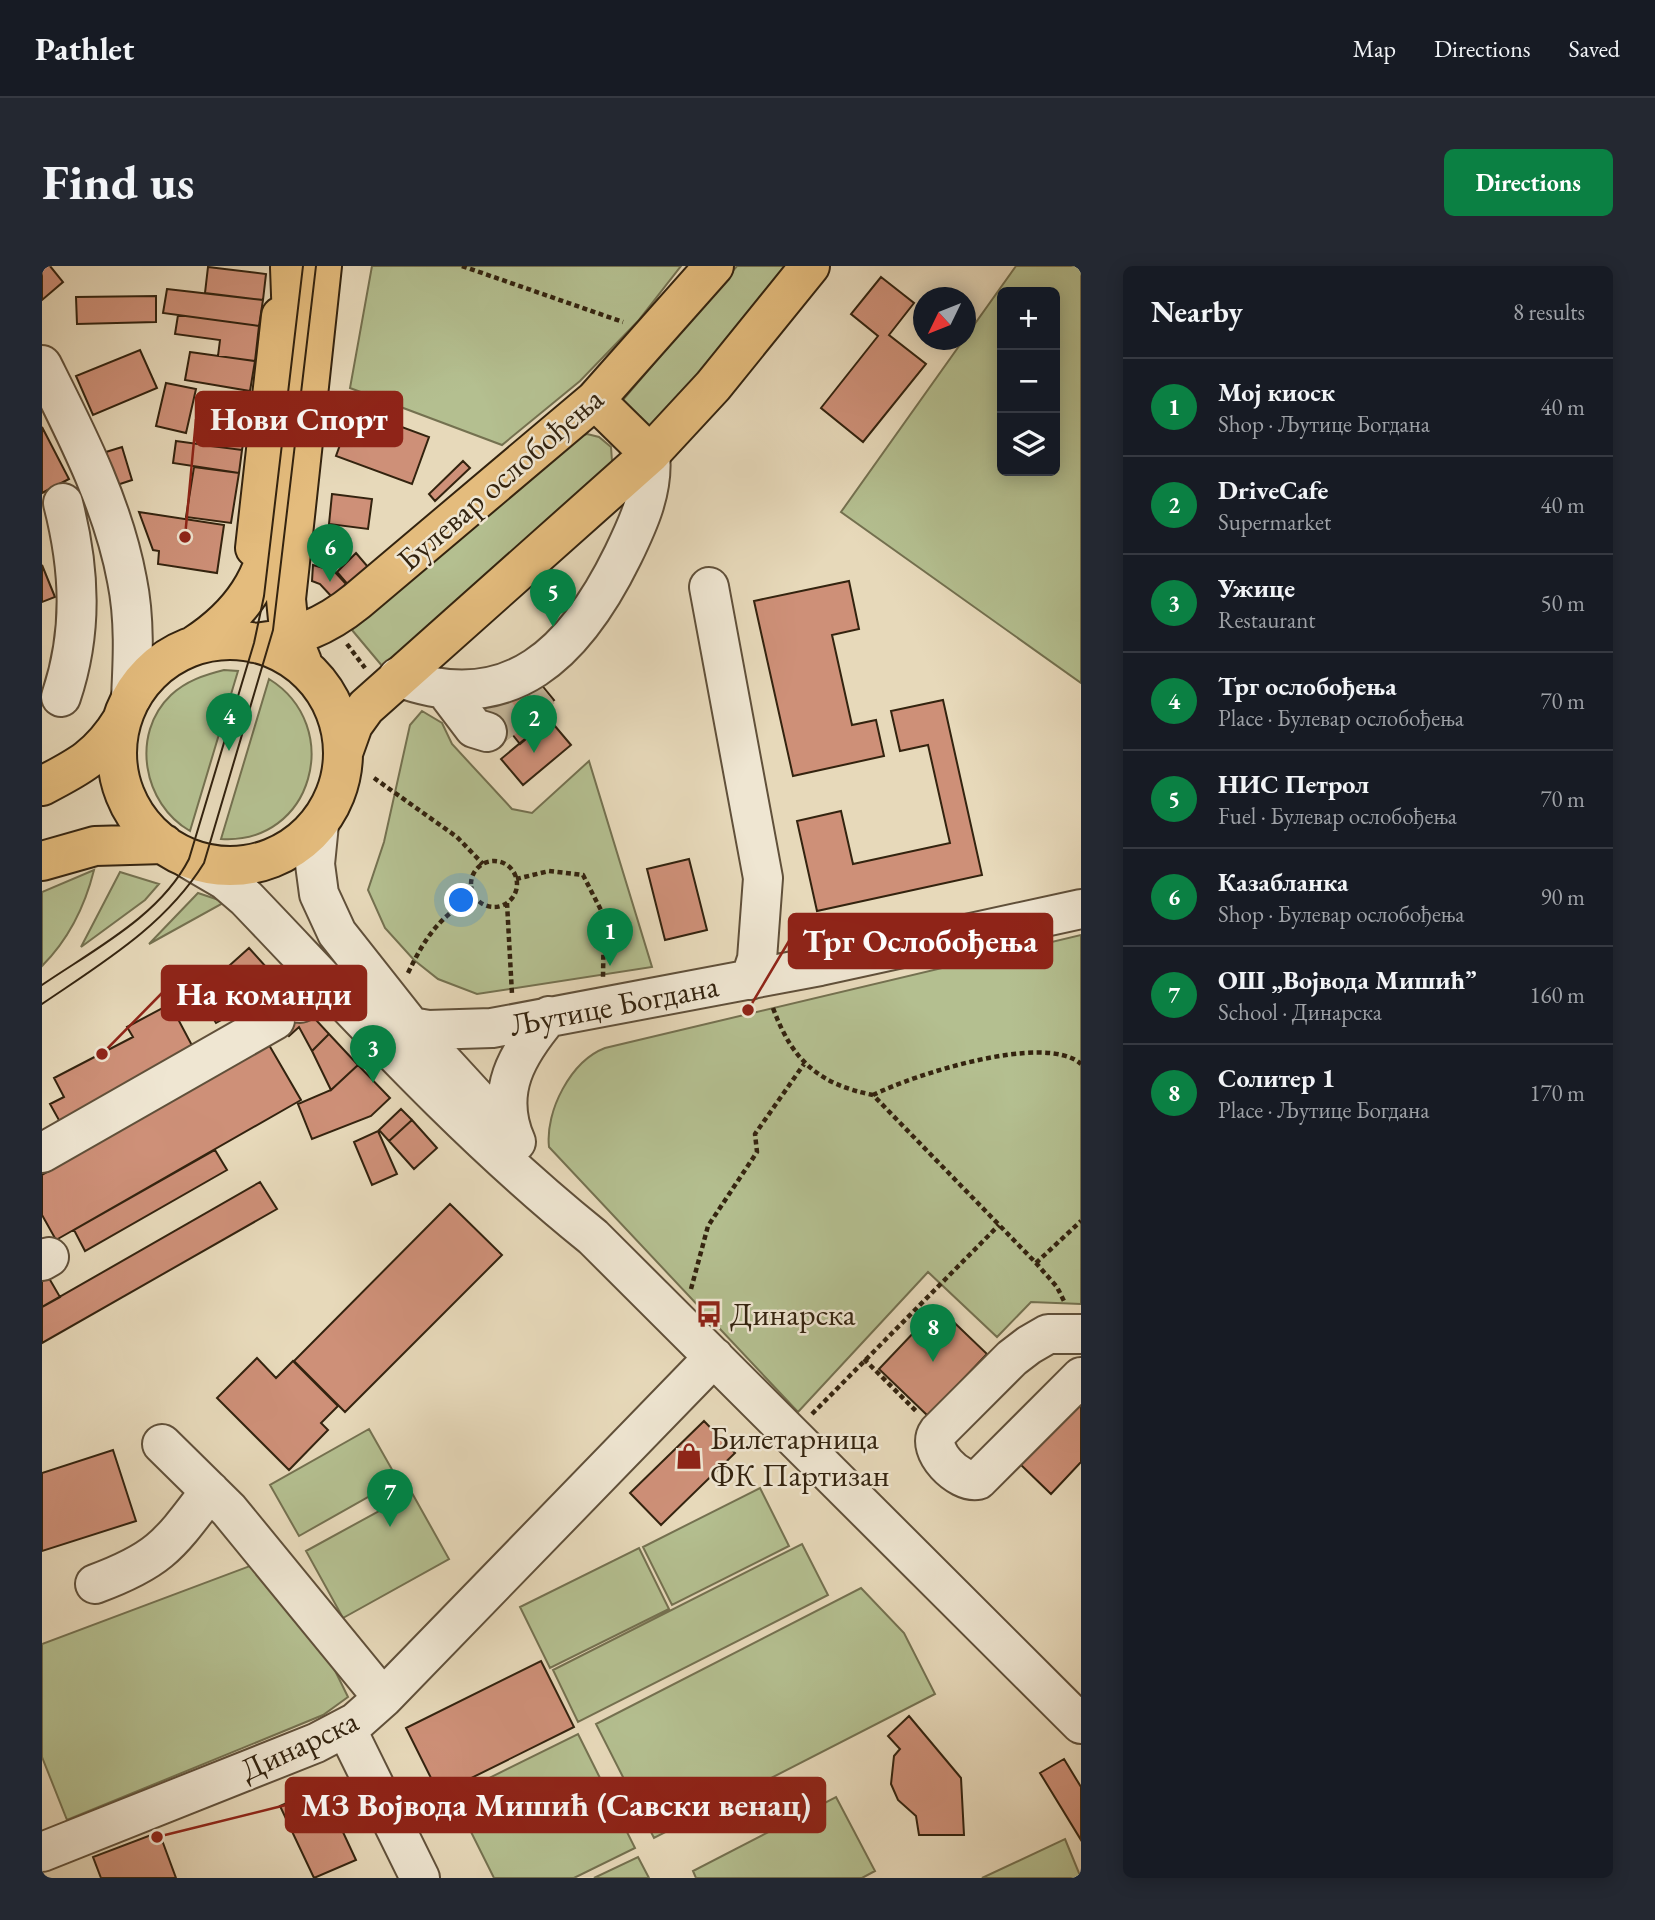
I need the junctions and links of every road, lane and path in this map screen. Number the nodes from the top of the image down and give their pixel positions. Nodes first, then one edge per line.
1 (462, 266) edge
2 (714, 266) edge
3 (810, 266) edge
4 (301, 267) edge
5 (655, 335) junction
6 (42, 365) edge
7 (595, 400) junction
8 (650, 454) junction
9 (63, 503) dead end
10 (709, 587) dead end
11 (332, 620) junction
12 (245, 627) junction
13 (573, 637) junction
14 (299, 653) junction
15 (390, 684) junction
16 (544, 688) tunnel mouth
17 (446, 691) junction
18 (61, 697) dead end
19 (126, 709) junction
20 (487, 732) dead end
21 (343, 753) junction
22 (374, 778) dead end
23 (42, 786) edge
24 (319, 824) junction
25 (176, 852) junction
26 (42, 861) edge
27 (483, 864) junction
28 (516, 879) junction
29 (475, 896) junction
30 (507, 903) junction
31 (1081, 909) edge
32 (407, 974) dead end
33 (756, 979) junction
34 (603, 984) dead end
35 (300, 1001) junction
36 (353, 1009) junction
37 (502, 1013) junction
38 (549, 1016) junction
39 (412, 1028) junction
40 (804, 1064) junction
41 (1081, 1064) edge
42 (456, 1076) junction
43 (873, 1095) junction
44 (459, 1118) junction
45 (516, 1142) junction
46 (42, 1153) edge
47 (1081, 1221) edge
48 (999, 1225) junction
49 (593, 1237) junction
50 (1037, 1264) junction
51 (690, 1292) dead end
52 (1077, 1333) edge
53 (713, 1357) junction
54 (864, 1359) junction
55 (1081, 1377) edge
56 (824, 1402) dead end
57 (938, 1432) junction
58 (162, 1444) dead end
59 (210, 1491) junction
60 (95, 1584) dead end
61 (383, 1698) junction
62 (1081, 1724) edge
63 (346, 1728) junction
64 (42, 1852) edge
65 (420, 1878) edge

1 - 5 path
2 - 5 main road, Булевар ослобођења
3 - 8 main road
4 - 12 main road
4 - 14 main road
5 - 7 main road, Булевар ослобођења
6 - 19 street
7 - 8 main road
7 - 11 main road, Булевар ослобођења
8 - 13 street
8 - 15 main road
9 - 18 street
10 - 33 street
11 - 14 main road, Булевар ослобођења
11 - 15 path
12 - 14 main road, Булевар ослобођења
12 - 19 main road, Булевар ослобођења
13 - 16 street
13 - 17 street
14 - 21 main road
15 - 17 street
15 - 21 main road
17 - 20 street
19 - 23 main road, Булевар ослобођења
19 - 25 main road
21 - 24 main road
22 - 27 path
24 - 25 main road
24 - 39 street
25 - 26 main road
25 - 35 street
27 - 28 path
27 - 29 path
28 - 30 path
28 - 34 path
29 - 30 path
29 - 32 path
30 - 37 path
31 - 33 street, Љутице Богдана
33 - 38 street, Љутице Богдана
33 - 40 path
35 - 36 street
35 - 46 street
36 - 39 street, Љутице Богдана
36 - 44 street
37 - 38 street, Љутице Богдана
37 - 39 street, Љутице Богдана
37 - 42 street
38 - 45 street
39 - 42 street
40 - 43 path
40 - 51 path
41 - 43 path
42 - 44 street
42 - 45 street
43 - 48 path
44 - 49 street
45 - 49 street
47 - 50 path
48 - 50 path
48 - 54 path
49 - 53 street
50 - 52 path
52 - 57 street
53 - 61 street, Динарска
53 - 62 street
54 - 56 path
54 - 57 path
55 - 57 street
58 - 59 street
59 - 60 street
59 - 61 street
61 - 63 street, Динарска
63 - 64 street, Динарска
63 - 65 street

